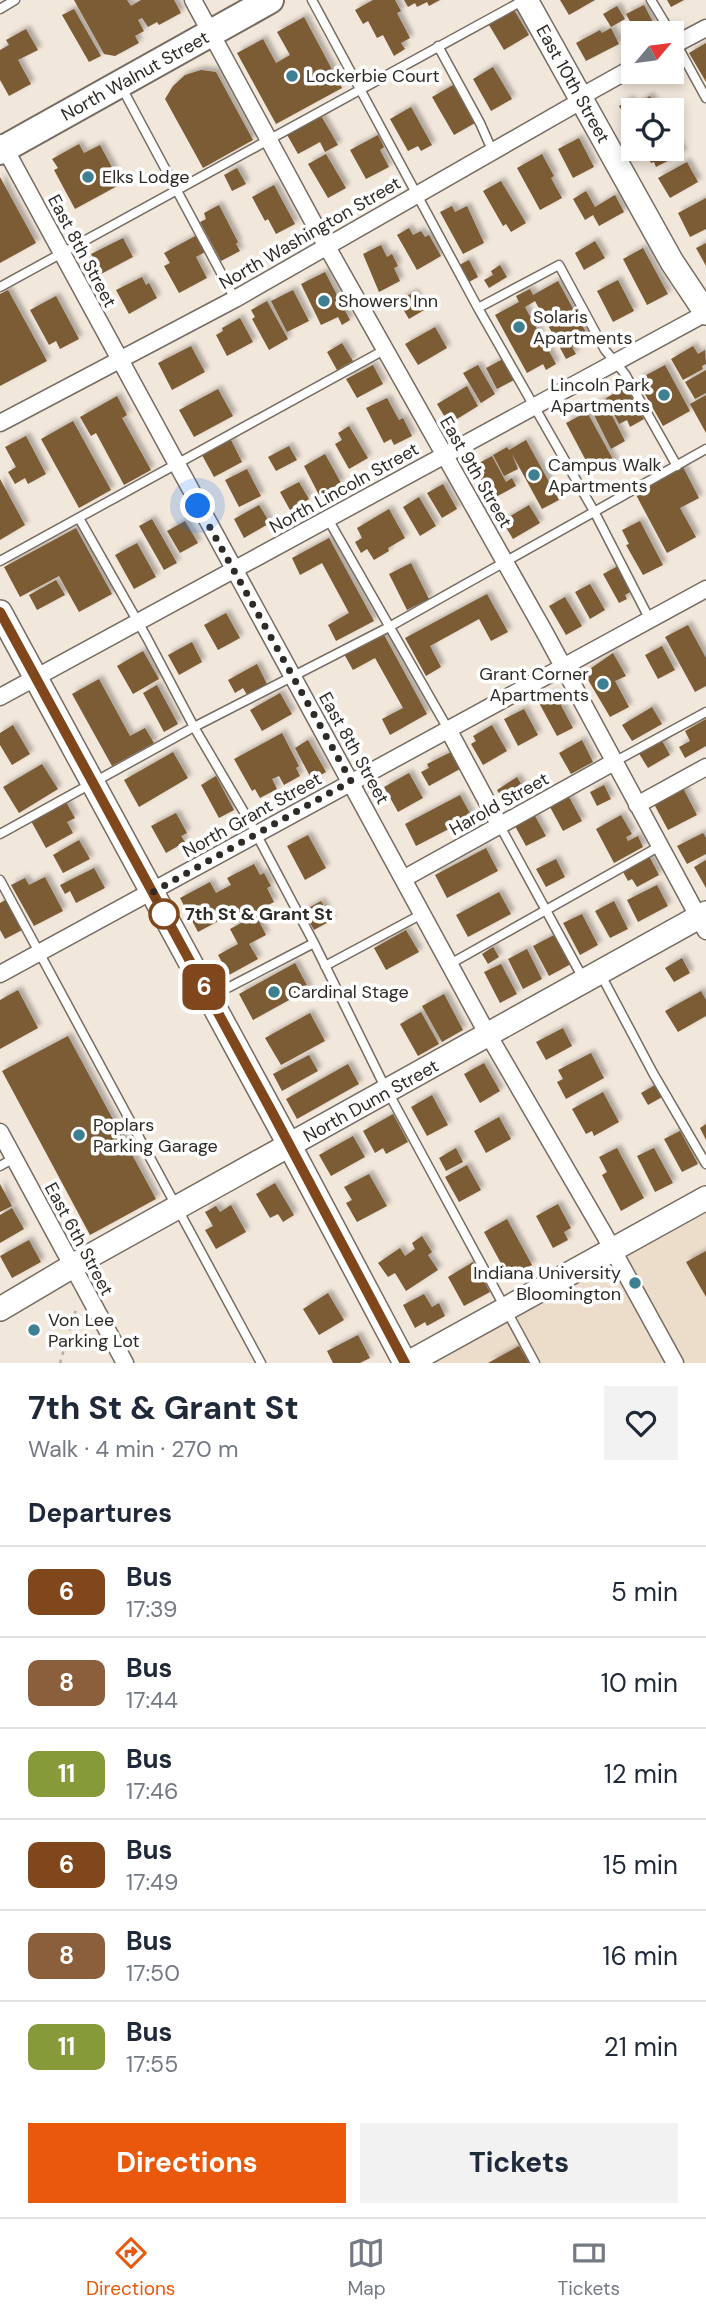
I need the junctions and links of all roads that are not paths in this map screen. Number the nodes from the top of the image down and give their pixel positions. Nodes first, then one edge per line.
1 (15, 0) edge
2 (193, 0) edge
3 (270, 0) edge
4 (312, 0) edge
5 (525, 0) edge
6 (652, 0) edge
7 (0, 9) edge
8 (663, 21) edge
9 (706, 28) edge
10 (211, 34) junction
11 (684, 36) edge
12 (438, 46) junction
13 (684, 59) edge
14 (621, 74) edge
15 (121, 85) junction
16 (360, 88) junction
17 (580, 98) junction
18 (706, 98) edge
19 (270, 139) junction
20 (2, 146) edge
21 (492, 150) junction
22 (176, 189) junction
23 (415, 195) junction
24 (327, 246) junction
25 (62, 254) junction
26 (0, 287) edge
27 (235, 299) junction
28 (478, 308) junction
29 (706, 313) edge
30 (386, 349) junction
31 (119, 360) junction
32 (615, 363) junction
33 (533, 407) junction
34 (0, 424) edge
35 (706, 449) edge
36 (444, 456) junction
37 (176, 464) junction
38 (677, 466) junction
39 (595, 513) junction
40 (79, 518) junction
41 (328, 519) junction
42 (0, 561) edge
43 (505, 562) junction
44 (233, 570) junction
45 (706, 589) edge
46 (0, 612) edge
47 (650, 620) junction
48 (137, 622) junction
49 (389, 627) junction
50 (564, 666) junction
51 (292, 676) junction
52 (35, 678) junction
53 (0, 697) edge
54 (706, 712) edge
55 (194, 727) junction
56 (448, 729) junction
57 (614, 762) junction
58 (706, 767) edge
59 (351, 781) junction
60 (92, 783) junction
61 (637, 805) junction
62 (500, 825) junction
63 (0, 834) edge
64 (257, 834) junction
65 (660, 846) junction
66 (403, 879) junction
67 (0, 880) edge
68 (153, 892) junction
69 (546, 910) junction
70 (422, 914) junction
71 (704, 921) edge
72 (314, 943) junction
73 (39, 952) junction
74 (450, 964) junction
75 (325, 966) junction
76 (0, 974) edge
77 (592, 977) junction
78 (209, 997) junction
79 (490, 1034) junction
80 (388, 1091) junction
81 (0, 1132) edge
82 (290, 1147) junction
83 (7, 1162) edge
84 (706, 1164) edge
85 (706, 1199) edge
86 (177, 1208) junction
87 (612, 1250) junction
88 (73, 1266) junction
89 (0, 1309) edge
90 (505, 1309) junction
91 (125, 1363) edge
92 (261, 1363) edge
93 (406, 1363) edge
94 (535, 1363) edge
95 (676, 1363) edge

1 - 7 lane
2 - 10 street, East 9th Street
3 - 10 main road, North Walnut Street
4 - 16 lane
5 - 12 lane
5 - 17 street, East 10th Street
6 - 8 lane
9 - 11 street
10 - 15 main road, North Walnut Street
10 - 19 street, East 9th Street
12 - 16 lane
12 - 21 lane
13 - 18 lane
14 - 17 street, North Washington Street
15 - 20 main road, North Walnut Street
15 - 22 lane
16 - 19 lane
16 - 23 lane
17 - 21 street, North Washington Street
17 - 29 street, East 10th Street
19 - 22 lane
19 - 24 street, East 9th Street
20 - 25 street, East 8th Street
21 - 23 street, North Washington Street
22 - 25 lane
22 - 27 lane
23 - 24 street, North Washington Street
23 - 28 lane
24 - 27 street, North Washington Street
24 - 30 street, East 9th Street
25 - 26 lane
25 - 31 street, East 8th Street
27 - 31 street, North Washington Street
28 - 32 lane
28 - 33 lane
29 - 32 street, North Lincoln Street
30 - 36 street, East 9th Street
30 - 37 lane
31 - 34 street, North Washington Street
31 - 37 street, East 8th Street
32 - 33 street, North Lincoln Street
32 - 38 lane
33 - 36 street, North Lincoln Street
33 - 39 lane
35 - 38 lane
36 - 41 street, North Lincoln Street
36 - 43 street, East 9th Street
37 - 40 lane
37 - 44 street, East 8th Street
38 - 39 lane
39 - 43 lane
39 - 47 lane
40 - 42 lane
40 - 48 lane
41 - 44 street, North Lincoln Street
41 - 49 lane
43 - 49 lane
43 - 50 street, East 9th Street
44 - 48 street, North Lincoln Street
44 - 51 street, East 8th Street
45 - 47 street, North Grant Street
46 - 52 street
47 - 50 street, North Grant Street
48 - 52 street, North Lincoln Street
48 - 55 lane
49 - 51 lane
49 - 56 lane
50 - 56 street, North Grant Street
50 - 57 street, East 9th Street
51 - 55 lane
51 - 59 street, East 8th Street
52 - 53 street, North Lincoln Street
52 - 60 street
54 - 57 lane
55 - 60 lane
55 - 64 lane
56 - 59 street, North Grant Street
56 - 62 street
57 - 61 street, East 9th Street
57 - 62 street, Harold Street
58 - 61 street
59 - 64 street, North Grant Street
59 - 66 street, East 8th Street
60 - 63 lane
60 - 68 street
61 - 65 street, East 9th Street
62 - 66 street, Harold Street
62 - 69 lane
64 - 68 street, North Grant Street
64 - 72 lane
65 - 69 lane
65 - 71 street, East 9th Street
66 - 70 street, East 8th Street
67 - 73 lane
68 - 73 street, North Grant Street
68 - 78 street
69 - 74 lane
69 - 77 lane
70 - 74 street, East 8th Street
70 - 75 lane
71 - 77 street, North Dunn Street
72 - 75 lane
72 - 78 lane
73 - 76 street, North Grant Street
73 - 86 lane
74 - 79 street, East 8th Street
75 - 80 lane
77 - 79 street, North Dunn Street
77 - 84 lane
78 - 82 street
79 - 80 street, North Dunn Street
79 - 87 street, East 8th Street
80 - 82 street, North Dunn Street
80 - 90 lane
81 - 83 street, East 6th Street
82 - 86 street, North Dunn Street
82 - 93 street
83 - 88 street, East 6th Street
85 - 87 street
86 - 88 street, North Dunn Street
86 - 92 lane
87 - 90 street
87 - 95 street, East 8th Street
88 - 89 street, North Dunn Street
88 - 91 street, East 6th Street
90 - 93 street
90 - 94 lane

